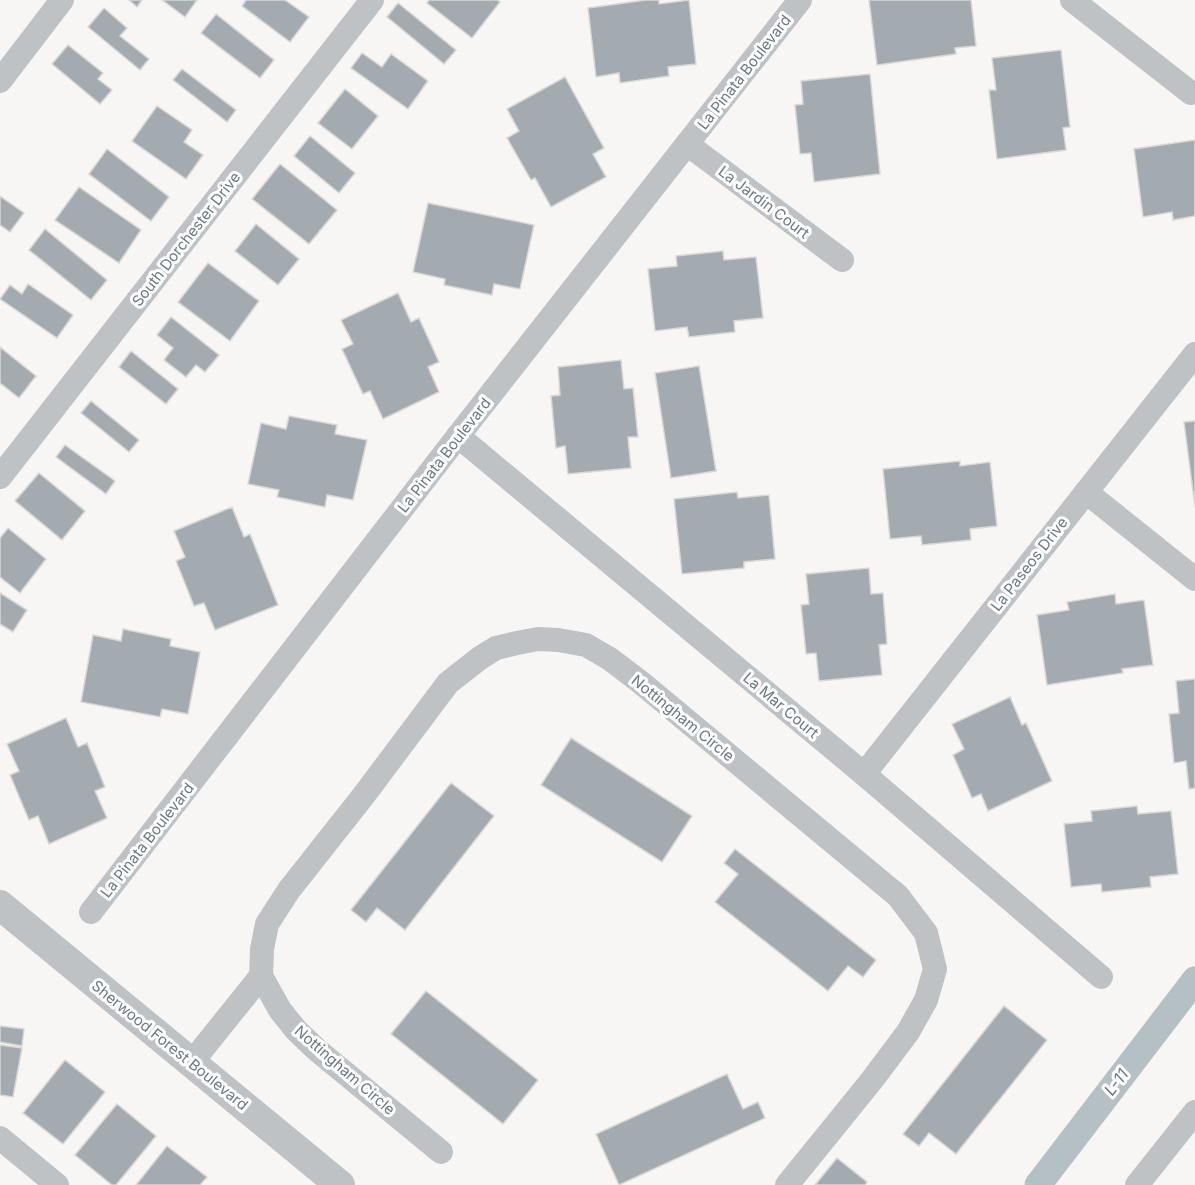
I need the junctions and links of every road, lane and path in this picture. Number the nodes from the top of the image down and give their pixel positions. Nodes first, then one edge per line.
1 (62, 0) edge
2 (372, 0) edge
3 (800, 0) edge
4 (1072, 0) edge
5 (0, 81) edge
6 (1191, 93) dead end
7 (687, 144) junction
8 (842, 260) dead end
9 (1195, 354) edge
10 (458, 436) junction
11 (0, 477) edge
12 (1086, 492) junction
13 (1195, 579) edge
14 (864, 774) junction
15 (0, 905) edge
16 (91, 912) dead end
17 (261, 976) junction
18 (1101, 977) dead end
19 (192, 1062) junction
20 (1195, 1112) edge
21 (0, 1138) edge
22 (441, 1152) dead end
23 (57, 1185) edge
24 (340, 1185) edge
25 (787, 1185) edge
26 (1137, 1185) edge

1 - 5 street
2 - 11 street, South Dorchester Drive
3 - 7 street, La Pinata Boulevard
4 - 6 street
7 - 8 street, La Jardin Court
7 - 10 street, La Pinata Boulevard
9 - 12 street, La Paseos Drive
10 - 14 street, La Mar Court
10 - 16 street, La Pinata Boulevard
12 - 13 street
12 - 14 street, La Paseos Drive
14 - 18 street, La Mar Court
15 - 19 street, Sherwood Forest Boulevard
17 - 19 street
17 - 22 street, Nottingham Circle
17 - 25 street, Nottingham Circle
19 - 24 street, Sherwood Forest Boulevard
20 - 26 street
21 - 23 street

